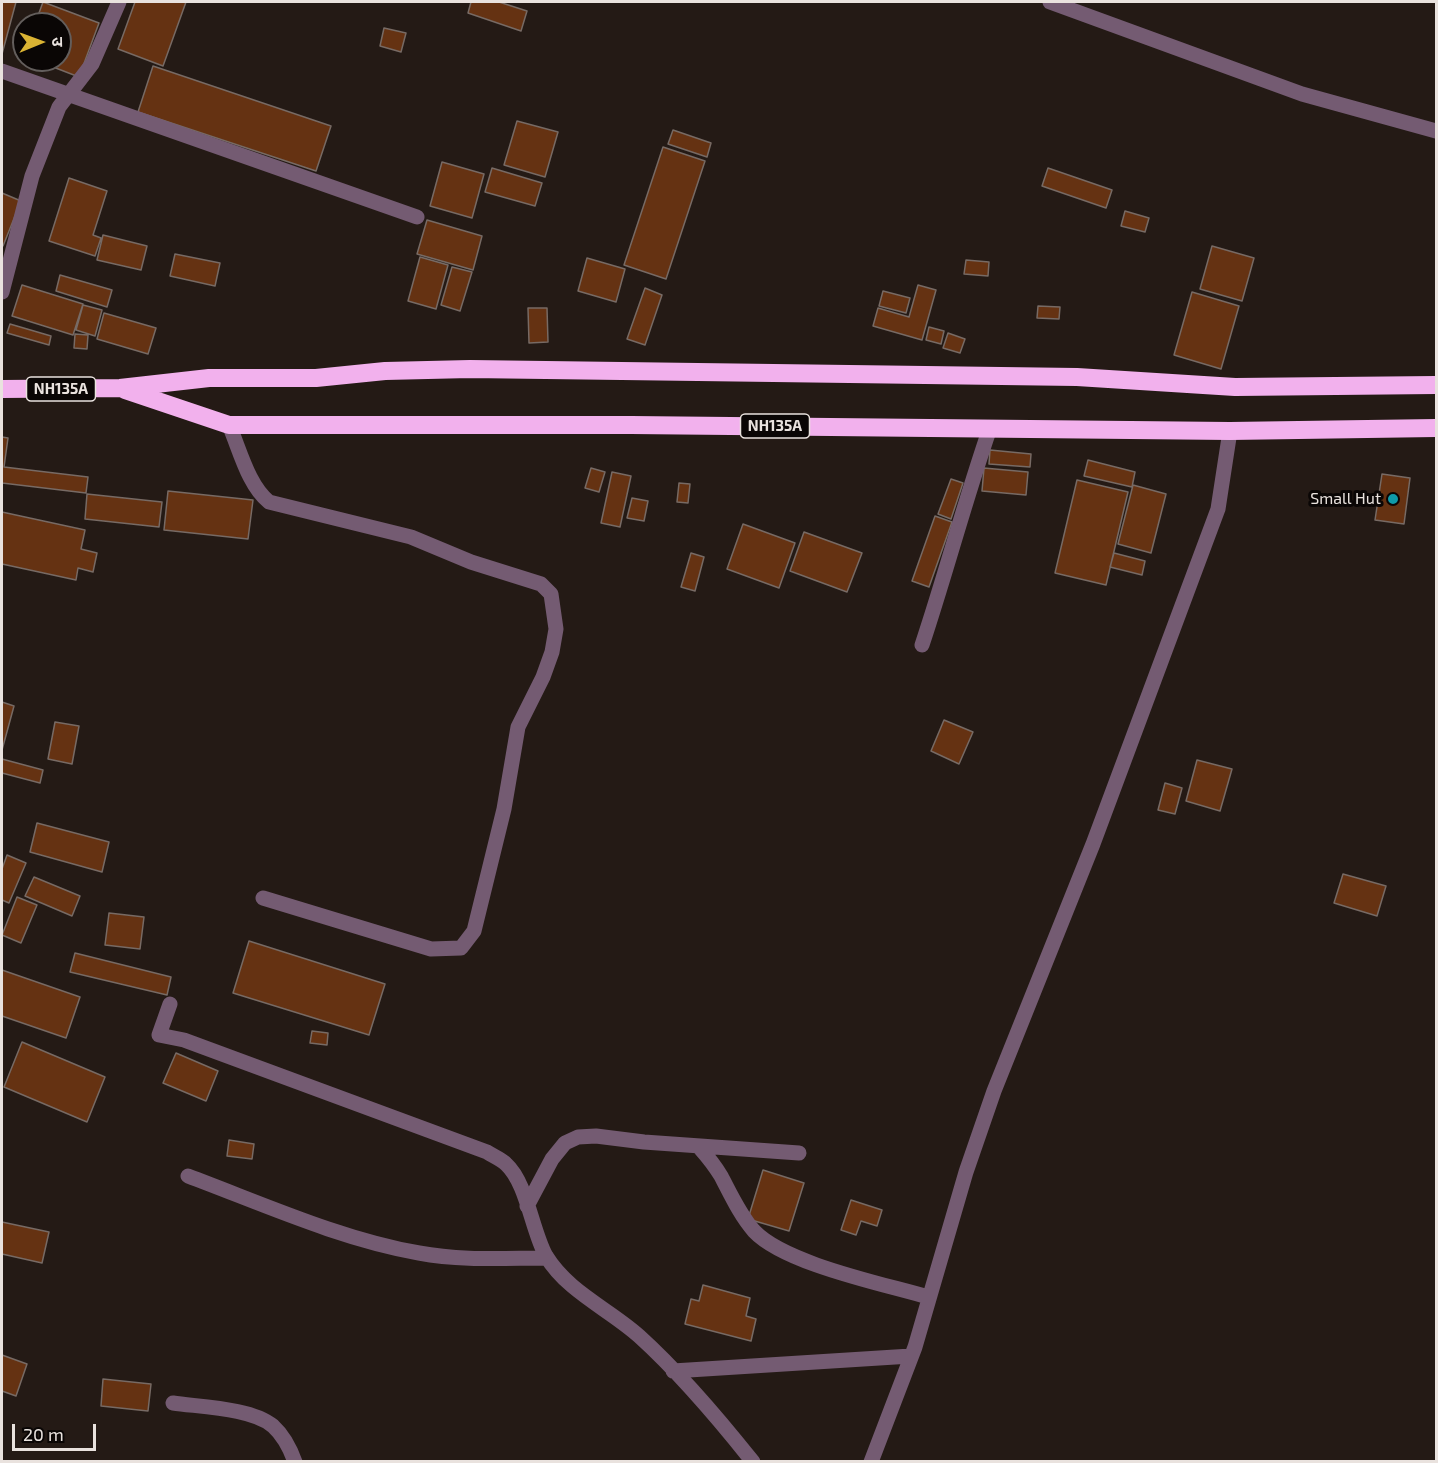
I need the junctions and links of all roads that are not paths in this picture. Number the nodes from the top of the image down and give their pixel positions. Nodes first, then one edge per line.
1 (119, 2) edge
2 (1050, 2) edge
3 (2, 71) edge
4 (67, 94) junction
5 (1437, 131) edge
6 (417, 217) dead end
7 (2, 292) edge
8 (1437, 385) edge
9 (120, 388) junction
10 (2, 389) edge
11 (229, 425) junction
12 (990, 428) junction
13 (1437, 428) edge
14 (1230, 431) junction
15 (922, 645) dead end
16 (263, 898) dead end
17 (170, 1004) dead end
18 (699, 1146) junction
19 (799, 1153) dead end
20 (188, 1176) dead end
21 (526, 1206) junction
22 (547, 1258) junction
23 (928, 1297) junction
24 (911, 1356) junction
25 (673, 1371) junction
26 (173, 1404) dead end
27 (295, 1461) edge
28 (753, 1461) edge
29 (871, 1461) edge

1 - 4 street
2 - 5 street
3 - 4 street
4 - 6 street
4 - 7 street
8 - 9 highway, NH135A
9 - 10 highway, NH135A
9 - 11 highway, NH135A
11 - 12 highway, NH135A
11 - 16 street
12 - 14 highway, NH135A
12 - 15 street
13 - 14 highway, NH135A
14 - 23 street
17 - 21 street
18 - 19 street
18 - 21 street
18 - 23 street
20 - 22 street
21 - 22 street
22 - 25 street
23 - 24 street
24 - 25 street
24 - 29 street
25 - 28 street
26 - 27 street

